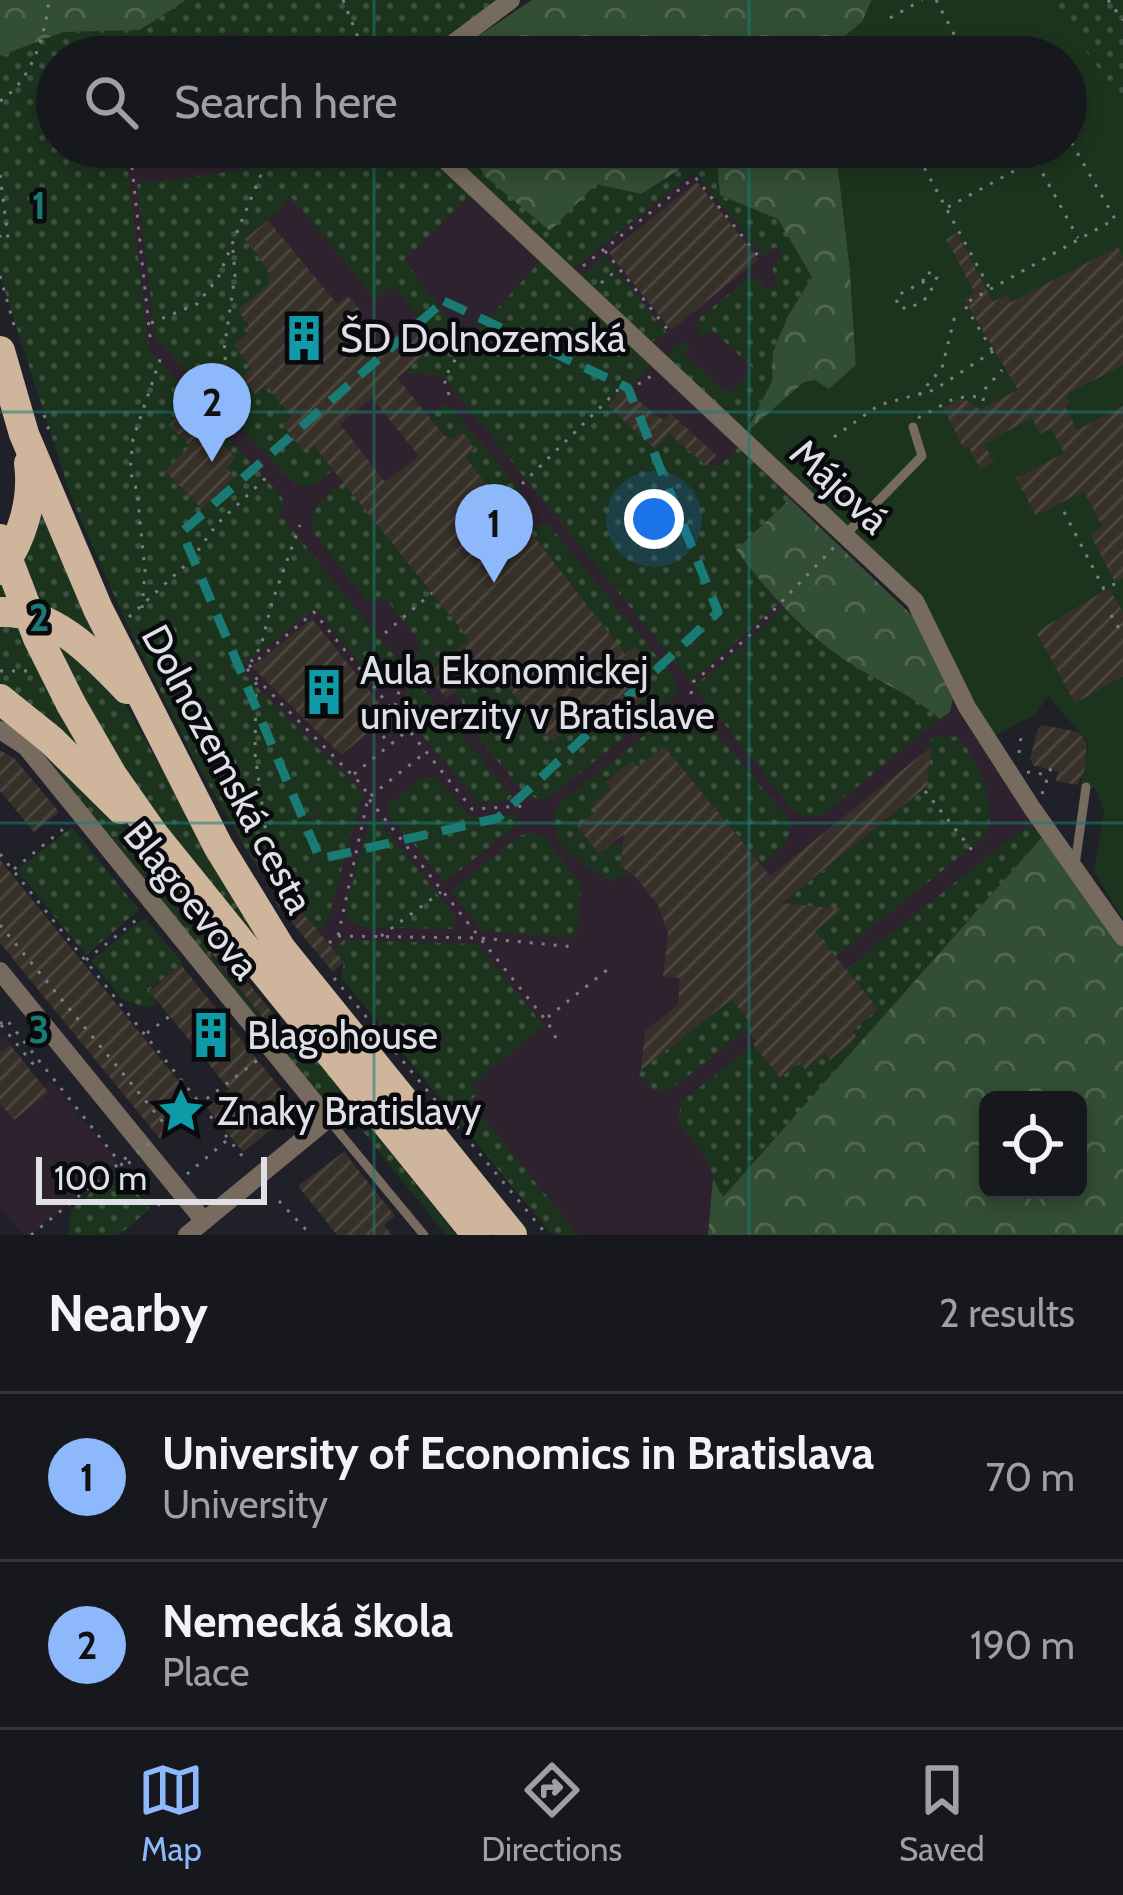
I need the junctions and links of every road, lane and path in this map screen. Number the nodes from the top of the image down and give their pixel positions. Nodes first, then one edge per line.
1 (50, 0) edge
2 (344, 0) edge
3 (511, 0) edge
4 (922, 0) edge
5 (936, 0) edge
6 (1108, 0) edge
7 (890, 18) dead end
8 (1123, 20) edge
9 (42, 36) edge
10 (358, 36) edge
11 (463, 36) edge
12 (955, 36) edge
13 (36, 53) edge
14 (0, 101) edge
15 (132, 168) edge
16 (264, 168) edge
17 (453, 168) edge
18 (924, 168) edge
19 (1020, 168) edge
20 (1039, 168) edge
21 (1084, 168) edge
22 (0, 180) edge
23 (14, 181) dead end
24 (946, 208) junction
25 (0, 235) edge
26 (1079, 240) junction
27 (233, 245) junction
28 (604, 249) junction
29 (764, 262) dead end
30 (619, 269) junction
31 (0, 276) edge
32 (567, 278) junction
33 (923, 282) junction
34 (929, 289) junction
35 (991, 290) junction
36 (586, 295) junction
37 (955, 315) dead end
38 (477, 322) dead end
39 (151, 323) junction
40 (672, 334) dead end
41 (9, 346) edge
42 (151, 346) dead end
43 (161, 357) dead end
44 (662, 367) junction
45 (1002, 370) dead end
46 (449, 395) dead end
47 (918, 396) junction
48 (38, 424) junction
49 (911, 425) joint
50 (834, 437) dead end
51 (236, 438) dead end
52 (270, 474) dead end
53 (522, 484) dead end
54 (1064, 512) dead end
55 (300, 525) dead end
56 (845, 535) junction
57 (0, 539) edge
58 (0, 570) edge
59 (1123, 580) edge
60 (432, 593) dead end
61 (142, 608) junction
62 (0, 612) edge
63 (1111, 615) dead end
64 (128, 618) dead end
65 (385, 633) dead end
66 (1123, 634) edge
67 (407, 662) dead end
68 (247, 669) junction
69 (256, 678) junction
70 (692, 694) dead end
71 (0, 699) edge
72 (147, 710) junction
73 (394, 710) junction
74 (375, 727) dead end
75 (409, 729) junction
76 (0, 730) edge
77 (1021, 737) dead end
78 (390, 744) junction
79 (427, 751) junction
80 (1051, 768) dead end
81 (352, 775) junction
82 (1049, 775) junction
83 (1086, 788) dead end
84 (925, 791) dead end
85 (1041, 797) dead end
86 (368, 798) junction
87 (526, 806) dead end
88 (80, 815) junction
89 (154, 836) junction
90 (0, 854) edge
91 (975, 854) dead end
92 (1075, 866) junction
93 (13, 871) junction
94 (267, 884) dead end
95 (442, 891) junction
96 (154, 906) junction
97 (0, 925) edge
98 (338, 936) junction
99 (379, 937) junction
100 (1123, 937) edge
101 (480, 938) junction
102 (329, 943) dead end
103 (575, 947) dead end
104 (85, 961) junction
105 (608, 970) dead end
106 (0, 971) edge
107 (326, 975) dead end
108 (170, 1016) dead end
109 (545, 1020) junction
110 (0, 1024) edge
111 (145, 1034) junction
112 (556, 1038) dead end
113 (259, 1051) dead end
114 (30, 1069) dead end
115 (200, 1102) junction
116 (328, 1119) junction
117 (168, 1128) junction
118 (229, 1139) junction
119 (148, 1143) junction
120 (244, 1158) dead end
121 (128, 1161) dead end
122 (120, 1162) junction
123 (128, 1173) junction
124 (175, 1184) junction
125 (280, 1201) dead end
126 (156, 1208) dead end
127 (204, 1221) junction
128 (32, 1235) edge
129 (187, 1235) edge
130 (310, 1235) edge
131 (424, 1235) edge
132 (476, 1235) edge
133 (512, 1235) edge
134 (547, 1235) edge

1 - 9 path
2 - 10 path
3 - 11 street
4 - 7 path
5 - 12 path
6 - 8 path
13 - 14 path
15 - 39 path
16 - 27 path
17 - 32 street, Májová
18 - 24 path
19 - 24 path
20 - 26 path
21 - 26 path
22 - 23 path
22 - 25 path
24 - 35 path
26 - 35 path
27 - 39 path
27 - 51 path
28 - 29 path
28 - 30 path
28 - 32 path
30 - 36 path
30 - 40 path
31 - 41 path
32 - 36 street, Májová
33 - 34 path
33 - 34 path
33 - 34 path
35 - 47 path
36 - 44 street, Májová
37 - 47 path
38 - 46 path
39 - 42 path
41 - 48 main road, Dolnozemská cesta
43 - 61 path
44 - 53 path
44 - 56 street, Májová
45 - 49 path
47 - 50 path
48 - 58 main road
48 - 72 main road, Dolnozemská cesta
49 - 56 lane
52 - 61 path
54 - 59 path
55 - 68 path
56 - 70 path
56 - 92 street, Májová
57 - 89 main road, Dolnozemská cesta, bridge
60 - 65 path
61 - 64 path
62 - 72 main road
63 - 66 path
67 - 73 path
68 - 69 path
68 - 73 path
69 - 81 path
69 - 94 path
71 - 89 main road
72 - 133 main road, Dolnozemská cesta
73 - 75 path
74 - 78 path
75 - 78 path
75 - 79 path
76 - 88 street, Blagoevova
77 - 82 path
78 - 81 path
79 - 86 path
79 - 87 path
80 - 82 path
81 - 86 path
82 - 85 path
83 - 92 lane
84 - 91 path
86 - 95 path
86 - 98 path
88 - 93 path
88 - 96 street, Blagoevova
89 - 132 main road, Dolnozemská cesta
90 - 93 path
92 - 100 street, Májová
93 - 104 path
95 - 99 path
95 - 101 path
96 - 104 path
96 - 116 street, Blagoevova
97 - 117 path
98 - 99 path
98 - 102 path
99 - 101 path
101 - 103 path
101 - 109 path
104 - 111 path
105 - 109 path
106 - 119 street
107 - 134 path
108 - 111 path
109 - 112 path
110 - 114 path
110 - 122 path
111 - 115 path
113 - 115 path
115 - 117 path
115 - 118 path
116 - 127 street
116 - 131 lane
117 - 119 path
118 - 120 path
118 - 124 path
119 - 122 path
119 - 124 street
121 - 123 path
122 - 123 path
122 - 128 path
123 - 126 path
124 - 127 street
125 - 130 path
127 - 129 street

